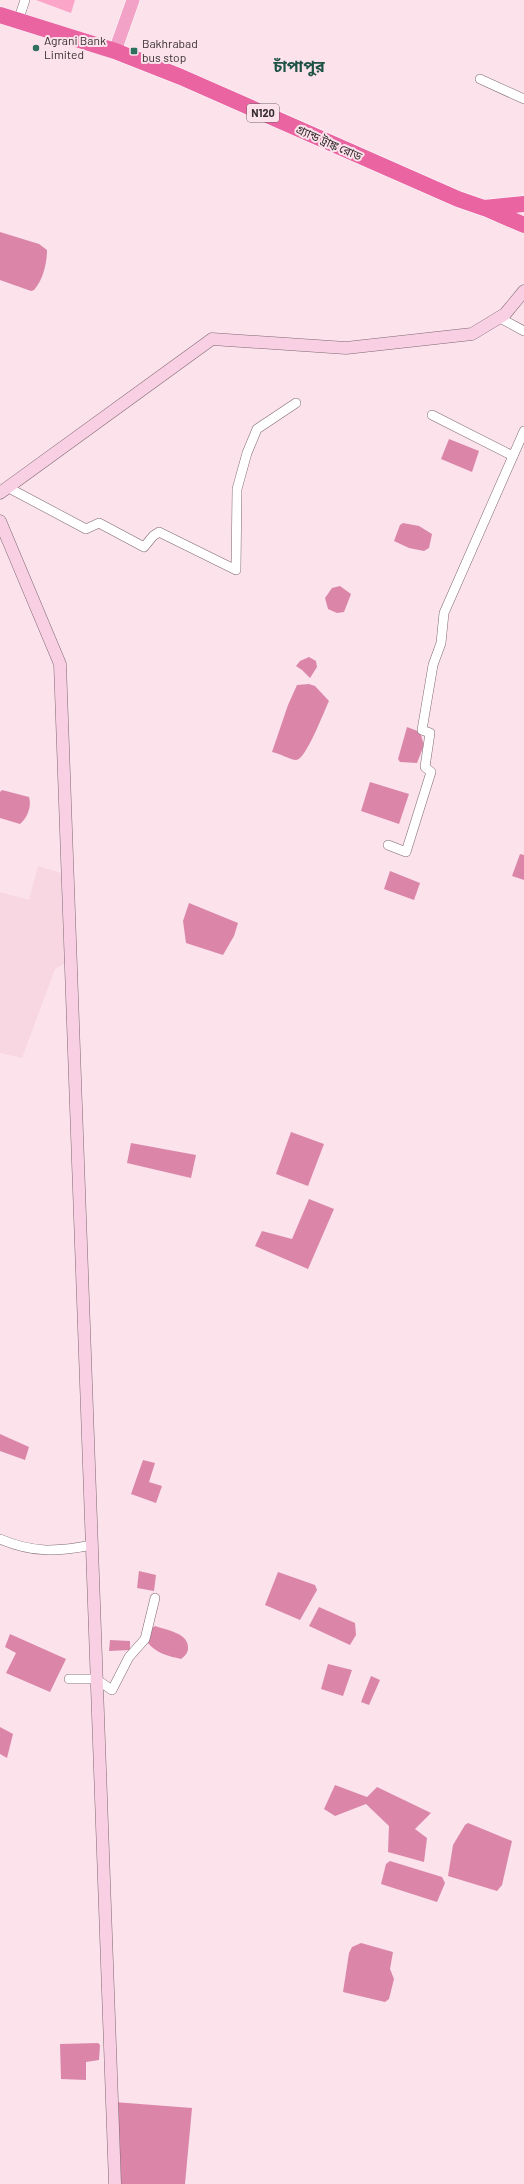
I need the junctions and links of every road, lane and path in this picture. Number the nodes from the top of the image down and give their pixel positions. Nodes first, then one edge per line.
1 (25, 0) edge
2 (132, 0) edge
3 (5, 19) edge
4 (115, 52) junction
5 (480, 79) dead end
6 (524, 99) edge
7 (524, 204) edge
8 (484, 208) junction
9 (524, 225) edge
10 (524, 291) edge
11 (500, 318) junction
12 (524, 331) edge
13 (296, 403) dead end
14 (432, 416) dead end
15 (524, 431) edge
16 (513, 456) junction
17 (4, 490) edge
18 (0, 521) edge
19 (388, 845) dead end
20 (0, 1539) edge
21 (92, 1545) junction
22 (155, 1598) dead end
23 (69, 1679) dead end
24 (96, 1679) junction
25 (115, 2184) edge

1 - 3 street
2 - 4 main road
3 - 4 highway, গ্র্যান্ড ট্রাঙ্ক রোড / N120
4 - 8 highway, গ্র্যান্ড ট্রাঙ্ক রোড / N120
5 - 6 street
7 - 8 highway, গ্র্যান্ড ট্রাঙ্ক রোড / N120
8 - 9 highway
10 - 11 street
11 - 12 street
11 - 17 street
13 - 17 street
14 - 16 street
15 - 16 street
16 - 19 street
18 - 21 street
20 - 21 street
21 - 24 street
22 - 24 street
23 - 24 street
24 - 25 street

